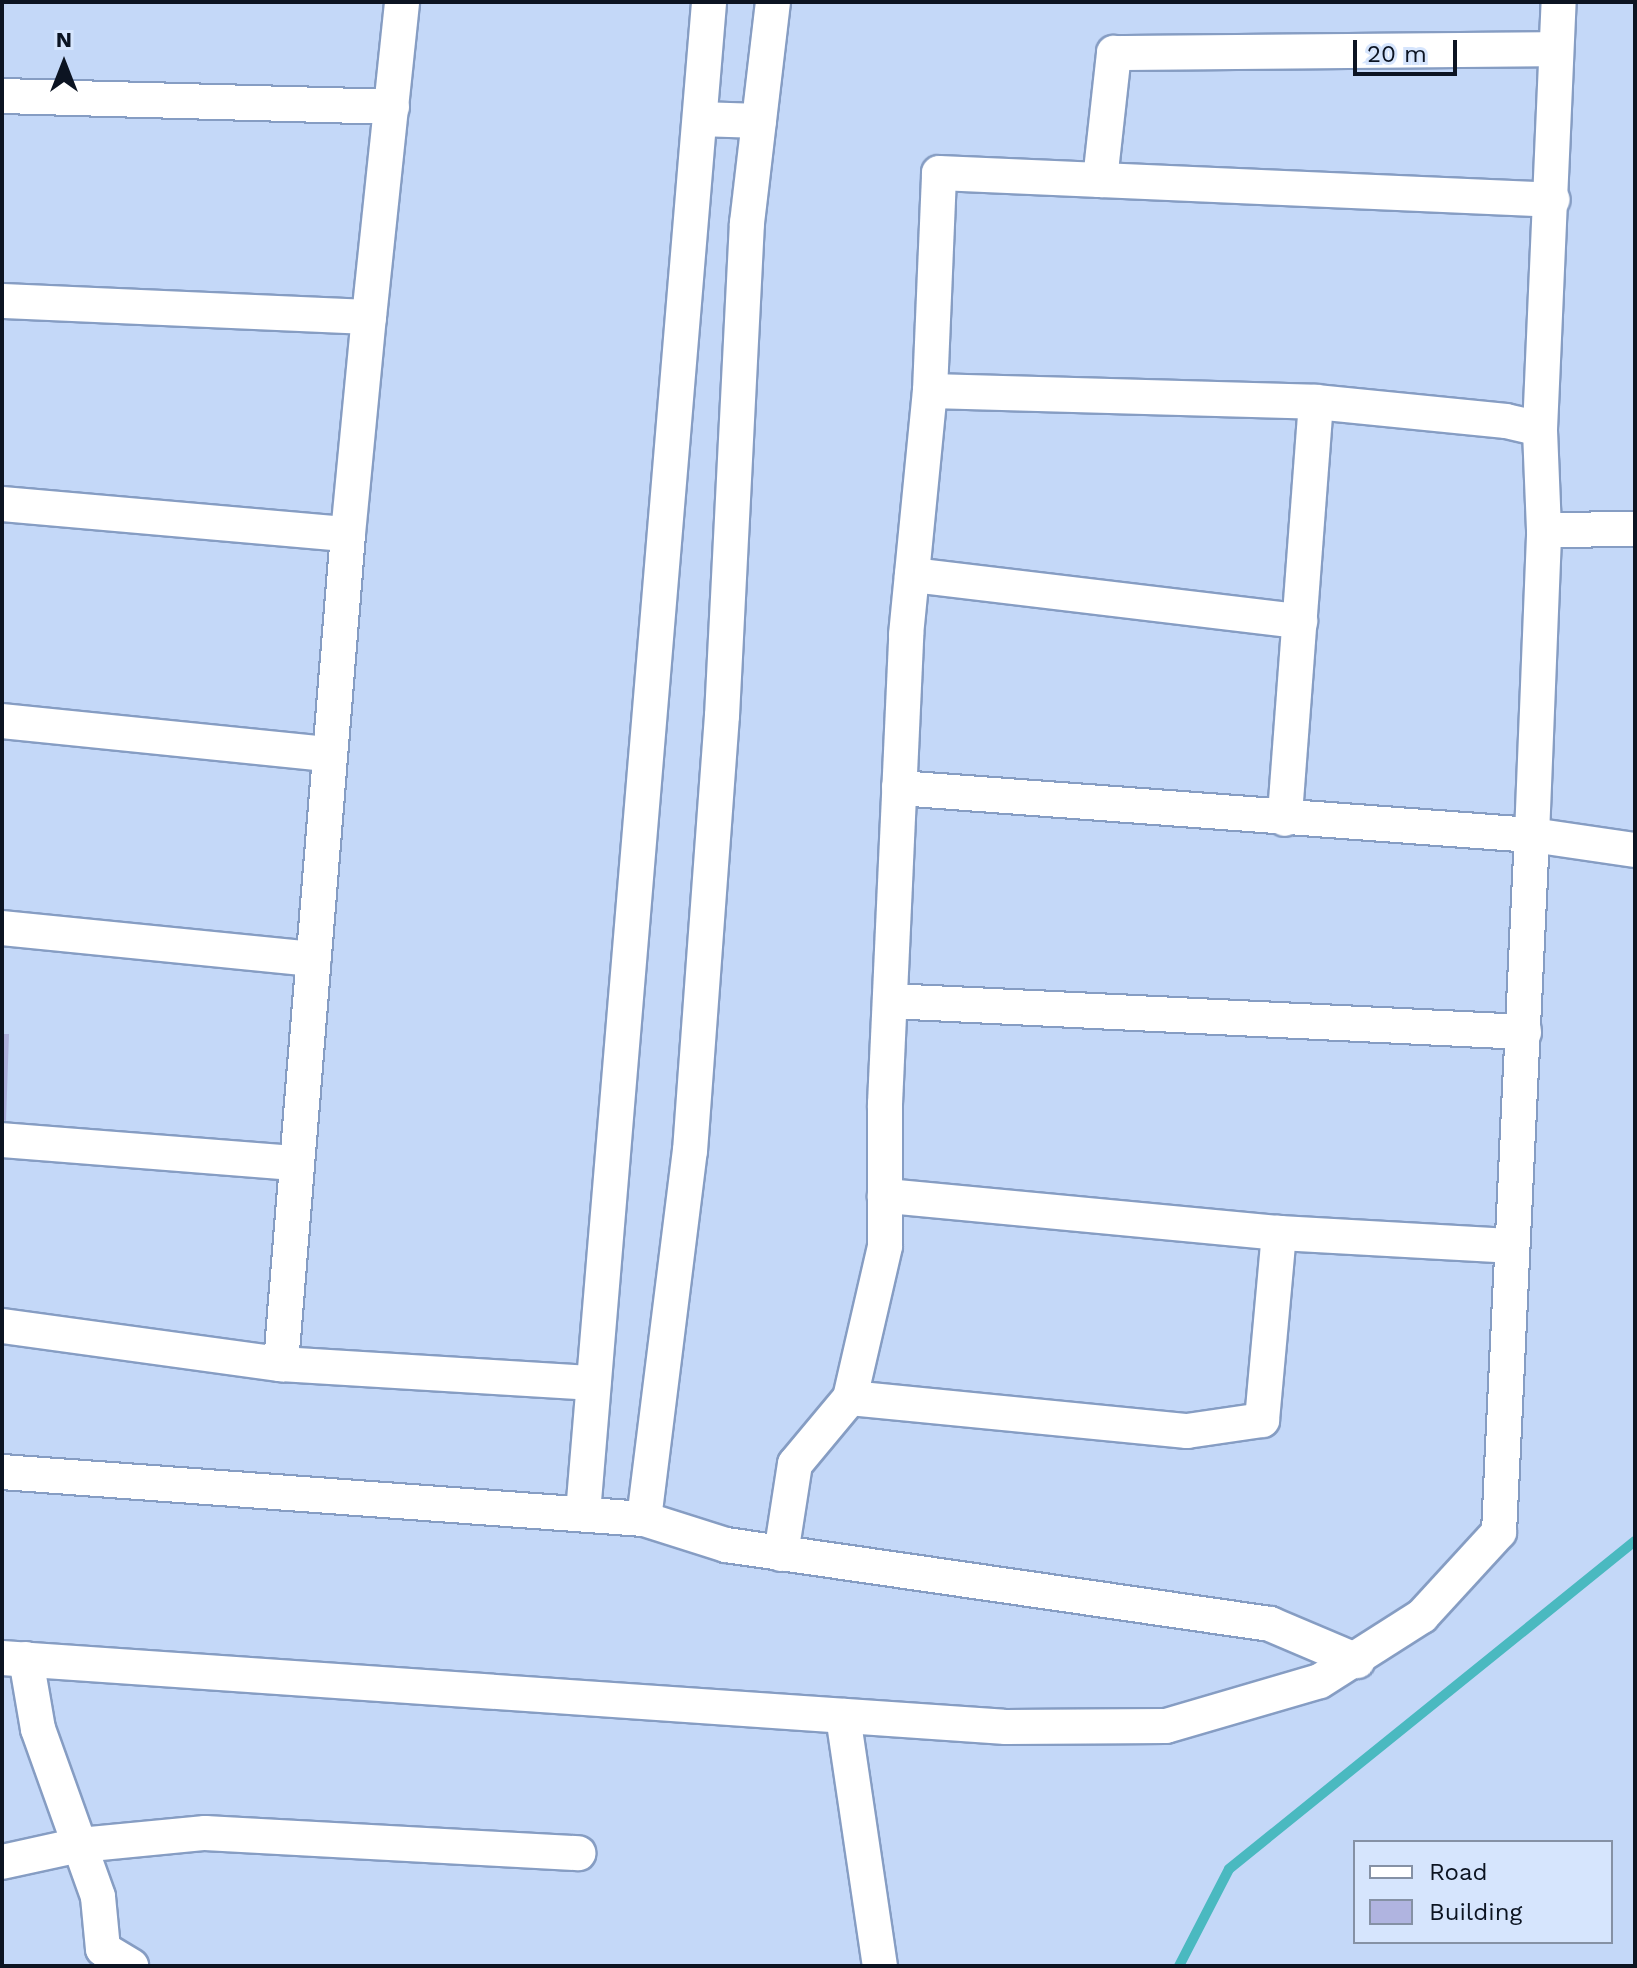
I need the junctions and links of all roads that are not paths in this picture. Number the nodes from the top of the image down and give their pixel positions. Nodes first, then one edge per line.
1 (402, 2) edge
2 (709, 2) edge
3 (773, 2) edge
4 (1559, 2) edge
5 (1555, 49) junction
6 (2, 96) edge
7 (392, 107) junction
8 (700, 119) junction
9 (759, 121) junction
10 (1100, 180) junction
11 (1553, 200) junction
12 (2, 301) edge
13 (369, 317) junction
14 (930, 391) junction
15 (1316, 402) junction
16 (1540, 429) junction
17 (2, 504) edge
18 (1635, 529) edge
19 (1544, 530) junction
20 (348, 534) junction
21 (912, 575) junction
22 (1300, 621) junction
23 (2, 721) edge
24 (329, 754) junction
25 (899, 788) junction
26 (1285, 819) junction
27 (1532, 835) junction
28 (1635, 850) edge
29 (2, 928) edge
30 (313, 959) junction
31 (890, 1001) junction
32 (1524, 1032) junction
33 (2, 1140) edge
34 (296, 1163) junction
35 (885, 1196) junction
36 (1279, 1233) junction
37 (1511, 1246) junction
38 (2, 1326) edge
39 (281, 1364) junction
40 (593, 1383) junction
41 (850, 1398) junction
42 (2, 1472) edge
43 (583, 1513) junction
44 (644, 1519) junction
45 (781, 1554) junction
46 (14, 1659) edge
47 (1357, 1661) junction
48 (843, 1716) junction
49 (80, 1845) junction
50 (578, 1853) dead end
51 (2, 1862) edge
52 (131, 1966) edge
53 (880, 1966) edge

1 - 7 street
2 - 8 street
3 - 9 street
4 - 5 street
5 - 10 street
5 - 11 street
6 - 7 street
7 - 13 street
8 - 9 street
8 - 40 street
9 - 44 street
10 - 11 street
10 - 14 street
11 - 16 street
12 - 13 street
13 - 20 street
14 - 15 street
14 - 21 street
15 - 16 street
15 - 22 street
16 - 19 street
17 - 20 street
18 - 19 street
19 - 27 street
20 - 24 street
21 - 22 street
21 - 25 street
22 - 26 street
23 - 24 street
24 - 30 street
25 - 26 street
25 - 31 street
26 - 27 street
27 - 28 street
27 - 32 street
29 - 30 street
30 - 34 street
31 - 32 street
31 - 35 street
32 - 37 street
33 - 34 street
34 - 39 street
35 - 36 street
35 - 41 street
36 - 37 street
36 - 41 street
37 - 47 street
38 - 39 street
39 - 40 street
40 - 43 street
41 - 45 street
42 - 43 street
43 - 44 street
44 - 45 street
45 - 47 street
46 - 48 street
46 - 49 street
47 - 48 street
48 - 53 street
49 - 50 street
49 - 51 street
49 - 52 street

